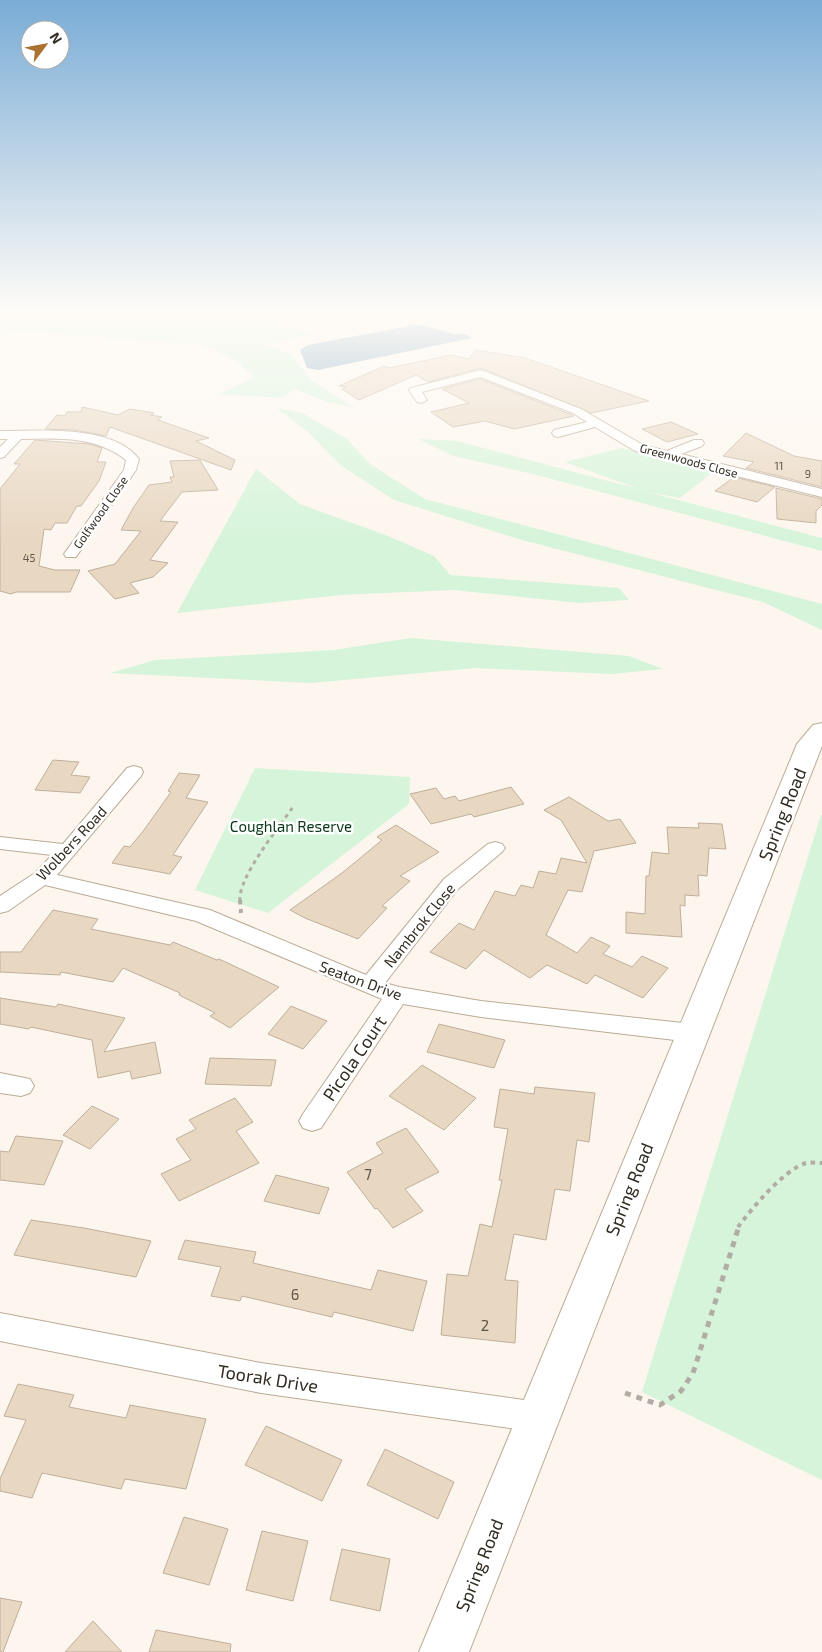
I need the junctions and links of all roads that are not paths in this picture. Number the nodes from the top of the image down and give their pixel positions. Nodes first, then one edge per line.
1 (418, 389) edge
2 (523, 389) edge
3 (421, 400) dead end
4 (597, 423) junction
5 (558, 433) dead end
6 (0, 435) edge
7 (18, 436) junction
8 (698, 443) dead end
9 (0, 454) edge
10 (666, 456) junction
11 (822, 493) edge
12 (71, 554) dead end
13 (822, 730) edge
14 (134, 772) dead end
15 (0, 844) edge
16 (495, 848) dead end
17 (68, 851) junction
18 (42, 878) junction
19 (0, 906) edge
20 (370, 986) junction
21 (397, 995) junction
22 (692, 1033) junction
23 (312, 1121) dead end
24 (0, 1327) edge
25 (538, 1416) junction
26 (444, 1652) edge

1 - 3 street, Greenwoods Close
2 - 4 street, Greenwoods Close
4 - 5 street
4 - 10 street, Greenwoods Close
6 - 7 street, Golfwood Close
7 - 9 street
7 - 12 street, Golfwood Close
8 - 10 street
10 - 11 street, Greenwoods Close
13 - 22 main road, Spring Road
14 - 17 street, Wolbers Road
15 - 17 street
16 - 20 street, Nambrok Close
17 - 18 street, Wolbers Road
18 - 19 street, Wolbers Road
18 - 20 street, Seaton Drive
20 - 21 street, Seaton Drive
21 - 22 street, Seaton Drive
21 - 23 street, Picola Court
22 - 25 main road, Spring Road
24 - 25 street, Toorak Drive
25 - 26 main road, Spring Road

